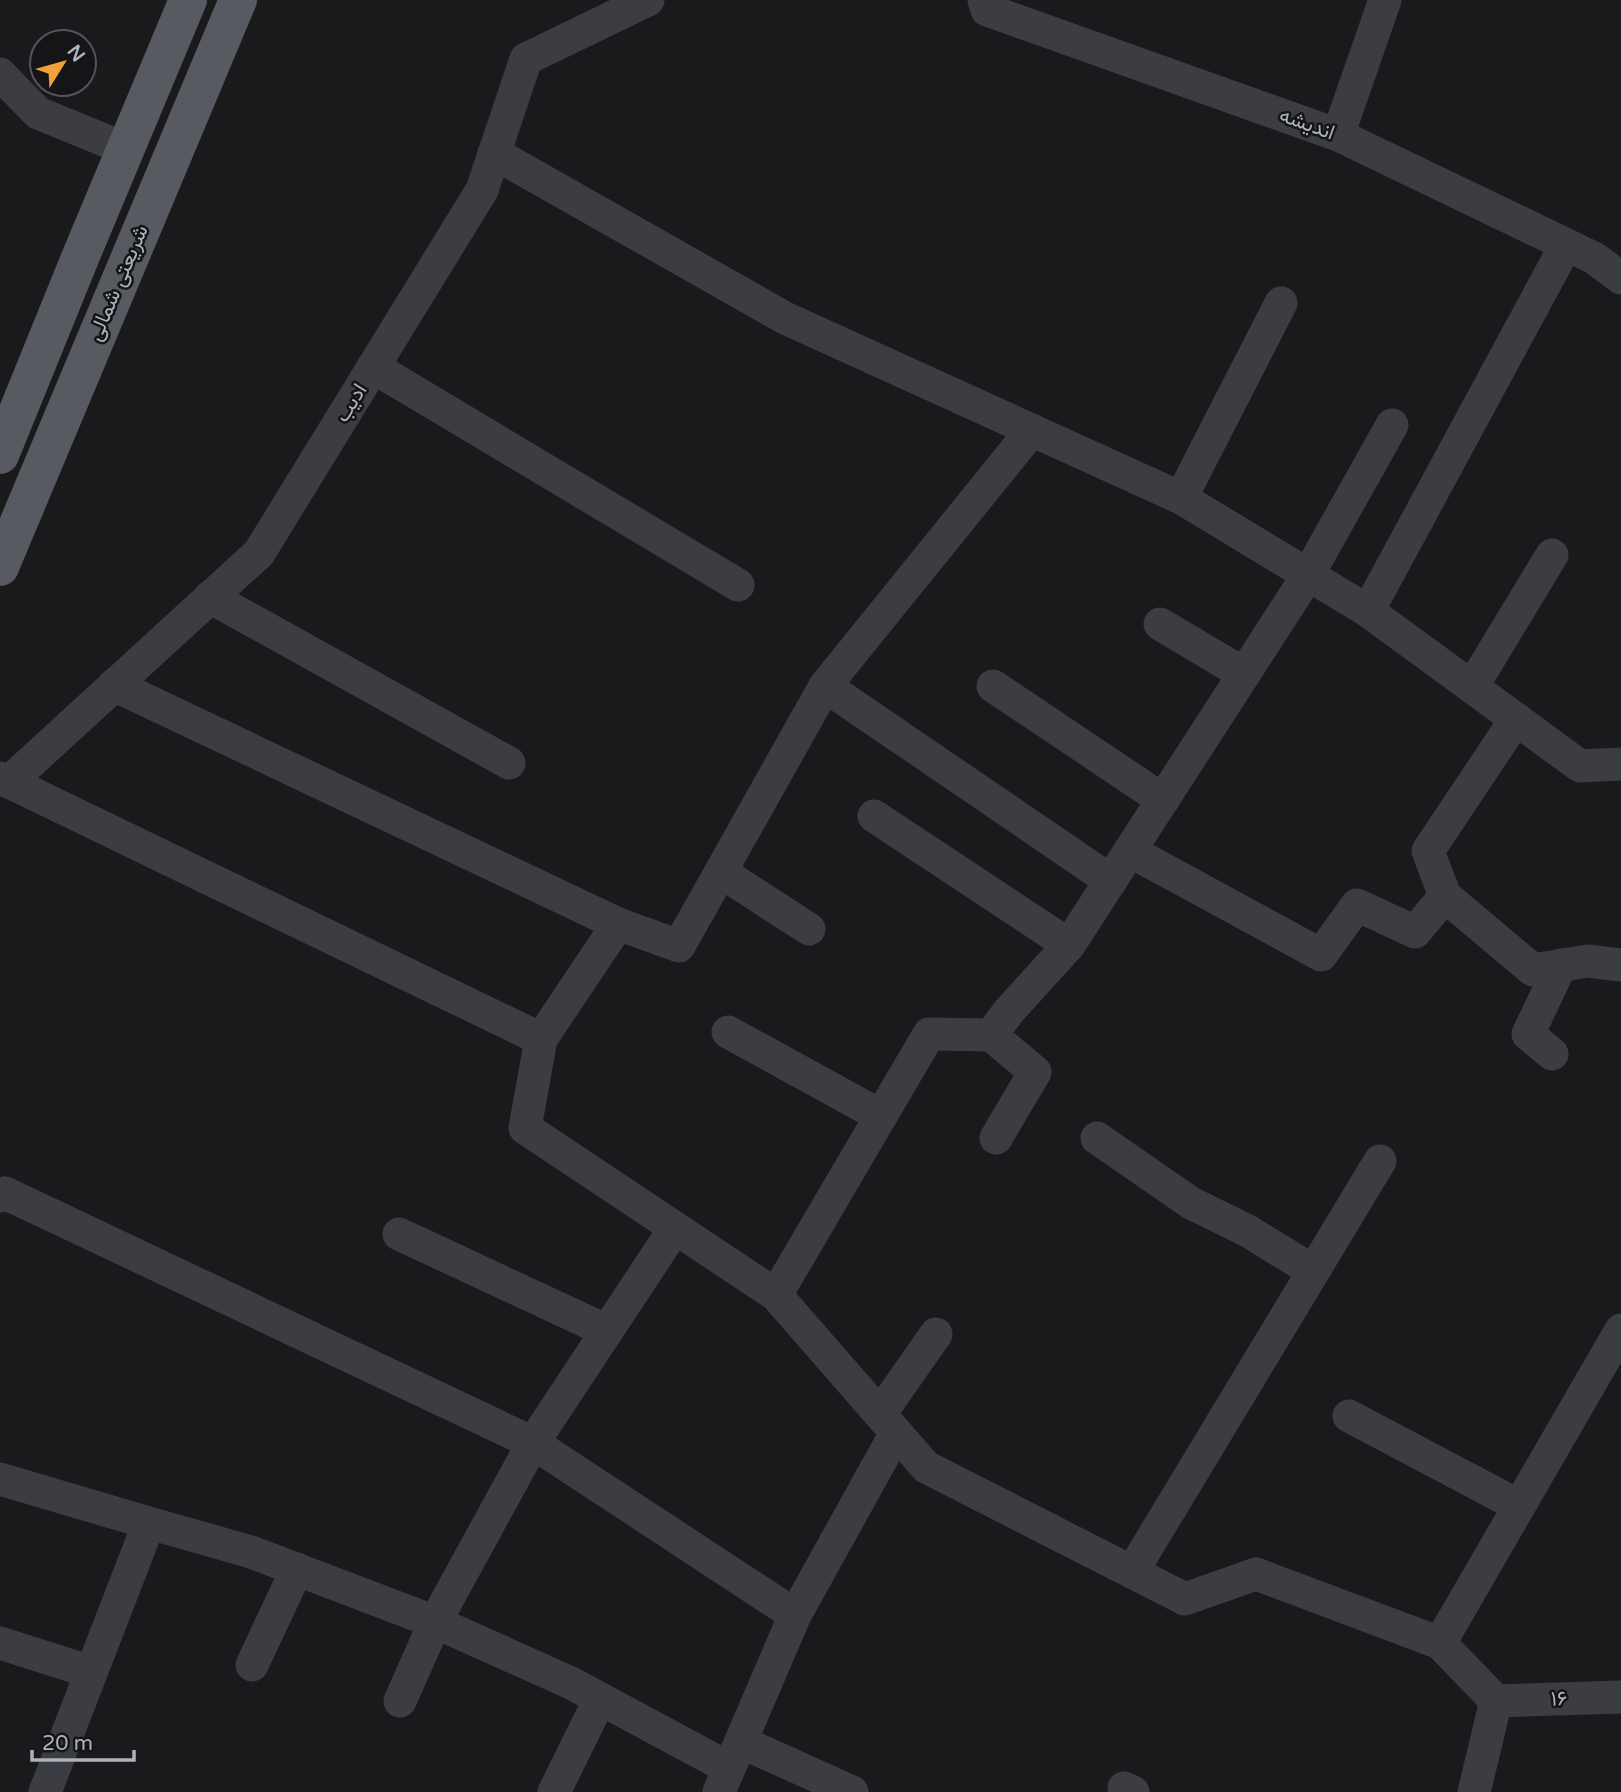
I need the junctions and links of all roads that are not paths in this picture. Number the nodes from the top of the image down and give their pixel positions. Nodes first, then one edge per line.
1 (188, 0) edge
2 (238, 0) edge
3 (648, 0) edge
4 (984, 0) edge
5 (1385, 0) edge
6 (0, 74) edge
7 (1338, 135) junction
8 (125, 149) junction
9 (494, 153) junction
10 (1566, 244) junction
11 (1621, 278) edge
12 (1281, 303) dead end
13 (373, 367) junction
14 (1392, 425) dead end
15 (1032, 430) junction
16 (0, 455) edge
17 (1181, 498) junction
18 (1552, 555) dead end
19 (0, 567) edge
20 (1308, 575) junction
21 (738, 585) dead end
22 (210, 597) junction
23 (1368, 611) junction
24 (1160, 624) dead end
25 (1244, 674) junction
26 (114, 685) junction
27 (825, 686) junction
28 (993, 686) dead end
29 (1472, 687) junction
30 (1516, 719) junction
31 (509, 763) dead end
32 (1621, 764) edge
33 (4, 780) edge
34 (1163, 800) junction
35 (874, 816) dead end
36 (1130, 851) junction
37 (721, 872) junction
38 (1111, 881) junction
39 (1446, 896) junction
40 (618, 925) junction
41 (809, 929) dead end
42 (1069, 946) junction
43 (1560, 965) junction
44 (1621, 965) edge
45 (728, 1032) dead end
46 (990, 1035) junction
47 (541, 1039) junction
48 (1552, 1054) dead end
49 (881, 1116) junction
50 (1097, 1138) dead end
51 (996, 1139) dead end
52 (1380, 1161) dead end
53 (2, 1193) edge
54 (676, 1228) junction
55 (399, 1234) dead end
56 (1312, 1271) junction
57 (775, 1295) junction
58 (1621, 1330) edge
59 (607, 1331) junction
60 (936, 1334) dead end
61 (1349, 1416) dead end
62 (888, 1424) junction
63 (533, 1443) junction
64 (0, 1479) edge
65 (1519, 1506) junction
66 (149, 1523) junction
67 (297, 1569) junction
68 (1132, 1572) junction
69 (795, 1615) junction
70 (435, 1622) junction
71 (0, 1643) edge
72 (1440, 1643) junction
73 (252, 1665) dead end
74 (91, 1672) junction
75 (1621, 1697) edge
76 (600, 1699) junction
77 (400, 1701) dead end
78 (1496, 1701) junction
79 (729, 1767) edge
80 (45, 1792) edge
81 (554, 1792) edge
82 (852, 1792) edge
83 (1475, 1792) edge

1 - 8 main road, شریعتی شمالی
2 - 19 main road, شریعتی شمالی
3 - 9 street, ادیب
4 - 7 street, اندیشه
5 - 7 street
6 - 8 street
7 - 10 street, اندیشه
8 - 16 main road, شریعتی شمالی
9 - 13 street, ادیب
9 - 15 street
10 - 11 street, اندیشه
10 - 23 street
12 - 17 street
13 - 21 street
13 - 22 street, ادیب
14 - 20 street
15 - 17 street
15 - 27 street
17 - 20 street
18 - 29 street
20 - 23 street
20 - 25 street
22 - 26 street, ادیب
22 - 31 street
23 - 29 street
24 - 25 street
25 - 34 street
26 - 33 street, ادیب
26 - 40 street
27 - 37 street
27 - 38 street
28 - 34 street
29 - 30 street
30 - 32 street
30 - 39 street
33 - 47 street
34 - 36 street
35 - 42 street
36 - 38 street
36 - 39 street
37 - 40 street
37 - 41 street
38 - 42 street
39 - 43 street
40 - 47 street
42 - 46 street
43 - 44 street
43 - 48 street
45 - 49 street
46 - 49 street
46 - 51 street
47 - 54 street
49 - 57 street
50 - 56 street
52 - 56 street
53 - 63 street
54 - 57 street
54 - 59 street
55 - 59 street
56 - 68 street
57 - 62 street
58 - 65 street
59 - 63 street
60 - 62 street
61 - 65 street
62 - 68 street
62 - 69 street
63 - 69 street
63 - 70 street
64 - 66 street
65 - 72 street
66 - 67 street
66 - 74 street
67 - 70 street
67 - 73 street
68 - 72 street
69 - 79 street
70 - 76 street
70 - 77 street
71 - 74 street
72 - 78 street
74 - 80 street
75 - 78 street, ۱۶
76 - 79 street
76 - 81 street
78 - 83 street
79 - 82 street

